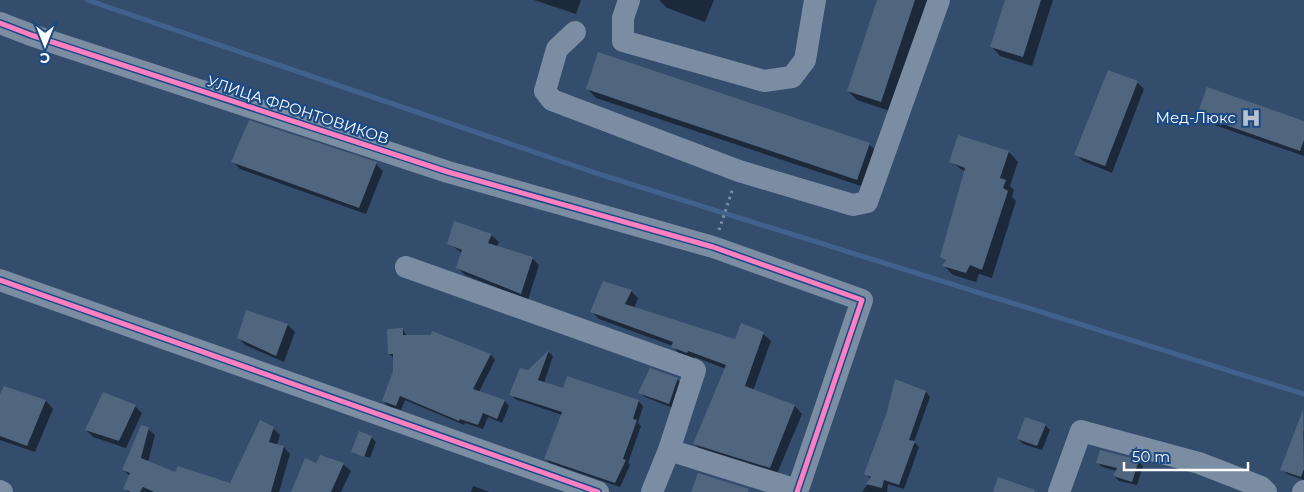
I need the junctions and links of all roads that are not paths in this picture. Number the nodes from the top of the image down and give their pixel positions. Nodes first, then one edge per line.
1 (629, 0) edge
2 (814, 0) edge
3 (939, 0) edge
4 (0, 23) edge
5 (575, 32) dead end
6 (406, 267) dead end
7 (0, 280) edge
8 (669, 450) junction
9 (797, 491) edge
10 (598, 492) edge
11 (652, 492) edge
12 (1059, 492) edge
13 (1266, 492) edge

1 - 2 street
3 - 5 street
4 - 9 street, УЛИЦА ФРОНТОВИКОВ
6 - 8 street
7 - 10 street
8 - 9 street
8 - 11 street
12 - 13 street

